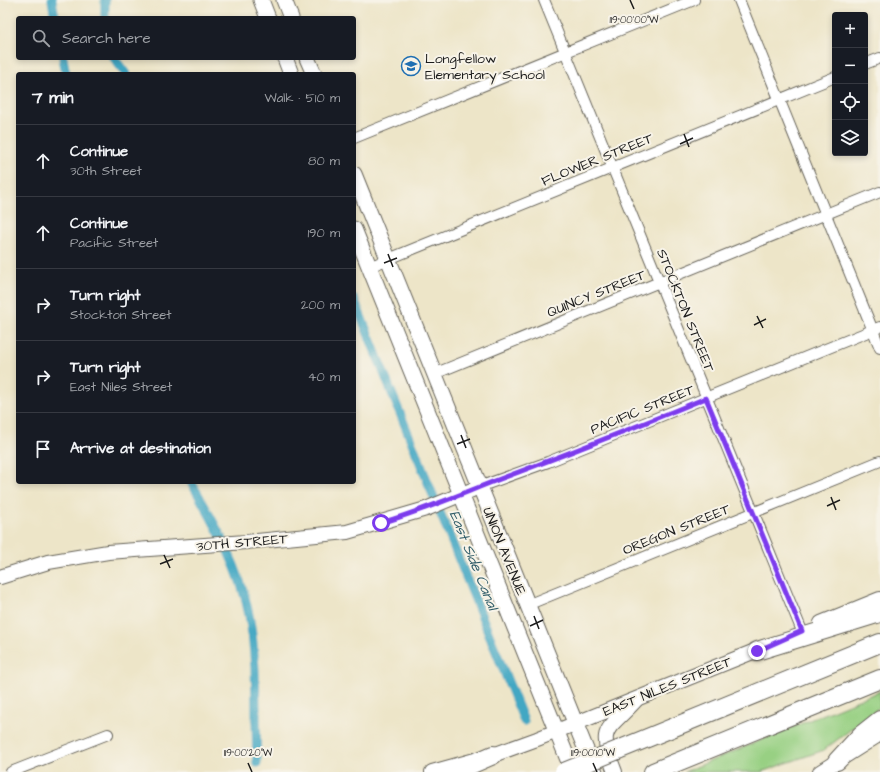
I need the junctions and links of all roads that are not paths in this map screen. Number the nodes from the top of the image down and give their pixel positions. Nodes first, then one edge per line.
1 (261, 0) edge
2 (284, 0) edge
3 (544, 0) edge
4 (694, 0) edge
5 (739, 0) edge
6 (267, 16) edge
7 (290, 16) edge
8 (565, 53) junction
9 (880, 58) edge
10 (286, 60) edge
11 (308, 60) edge
12 (868, 63) edge
13 (290, 72) edge
14 (313, 72) edge
15 (832, 78) edge
16 (780, 99) junction
17 (356, 137) edge
18 (612, 168) junction
19 (356, 179) edge
20 (880, 192) edge
21 (826, 214) junction
22 (356, 234) edge
23 (388, 259) junction
24 (369, 267) junction
25 (659, 283) junction
26 (876, 328) edge
27 (880, 348) edge
28 (434, 374) junction
29 (706, 398) junction
30 (880, 461) edge
31 (479, 487) junction
32 (461, 495) junction
33 (753, 513) junction
34 (0, 577) edge
35 (880, 599) edge
36 (527, 605) junction
37 (880, 613) edge
38 (802, 631) junction
39 (880, 643) edge
40 (757, 651) junction
41 (880, 679) edge
42 (640, 697) junction
43 (880, 720) edge
44 (565, 727) junction
45 (108, 734) dead end
46 (880, 734) edge
47 (493, 755) junction
48 (838, 766) edge
49 (11, 772) edge
50 (432, 772) edge
51 (454, 772) edge
52 (564, 772) edge
53 (573, 772) edge
54 (595, 772) edge
55 (616, 772) edge
56 (653, 772) edge
57 (820, 772) edge

1 - 6 main road
2 - 7 main road
3 - 8 street, STOCKTON STREET
4 - 8 street
5 - 16 street
8 - 17 street
8 - 18 street, STOCKTON STREET
9 - 12 street
10 - 13 main road
11 - 14 main road
15 - 16 street, FLOWER STREET
16 - 18 street, FLOWER STREET
16 - 21 street
18 - 23 street, FLOWER STREET
18 - 25 street, STOCKTON STREET
19 - 23 main road, UNION AVENUE
20 - 21 street, QUINCY STREET
21 - 25 street, QUINCY STREET
21 - 26 street
22 - 24 main road, UNION AVENUE
23 - 24 street, FLOWER STREET
23 - 28 main road, UNION AVENUE
24 - 32 main road, UNION AVENUE
25 - 28 street, QUINCY STREET
25 - 29 street, STOCKTON STREET
26 - 27 street
26 - 29 street, PACIFIC STREET
28 - 31 main road, UNION AVENUE
29 - 31 street, PACIFIC STREET
29 - 33 street, STOCKTON STREET
30 - 33 street, OREGON STREET
31 - 32 main road, 30TH STREET
31 - 36 main road, UNION AVENUE
32 - 34 main road, 30TH STREET
32 - 44 main road, UNION AVENUE
33 - 36 street, OREGON STREET
33 - 38 street, STOCKTON STREET
35 - 38 main road, EAST NILES STREET
36 - 44 main road, UNION AVENUE
37 - 40 highway
38 - 40 main road, EAST NILES STREET
39 - 52 highway, bridge
40 - 42 main road, EAST NILES STREET
41 - 56 highway
42 - 44 main road, EAST NILES STREET
42 - 55 main road
43 - 48 highway
44 - 47 main road, EAST NILES STREET
44 - 53 main road, UNION AVENUE
44 - 54 main road, UNION AVENUE
45 - 49 street
46 - 48 main road
47 - 50 main road, EAST NILES STREET
47 - 51 highway
48 - 57 main road

